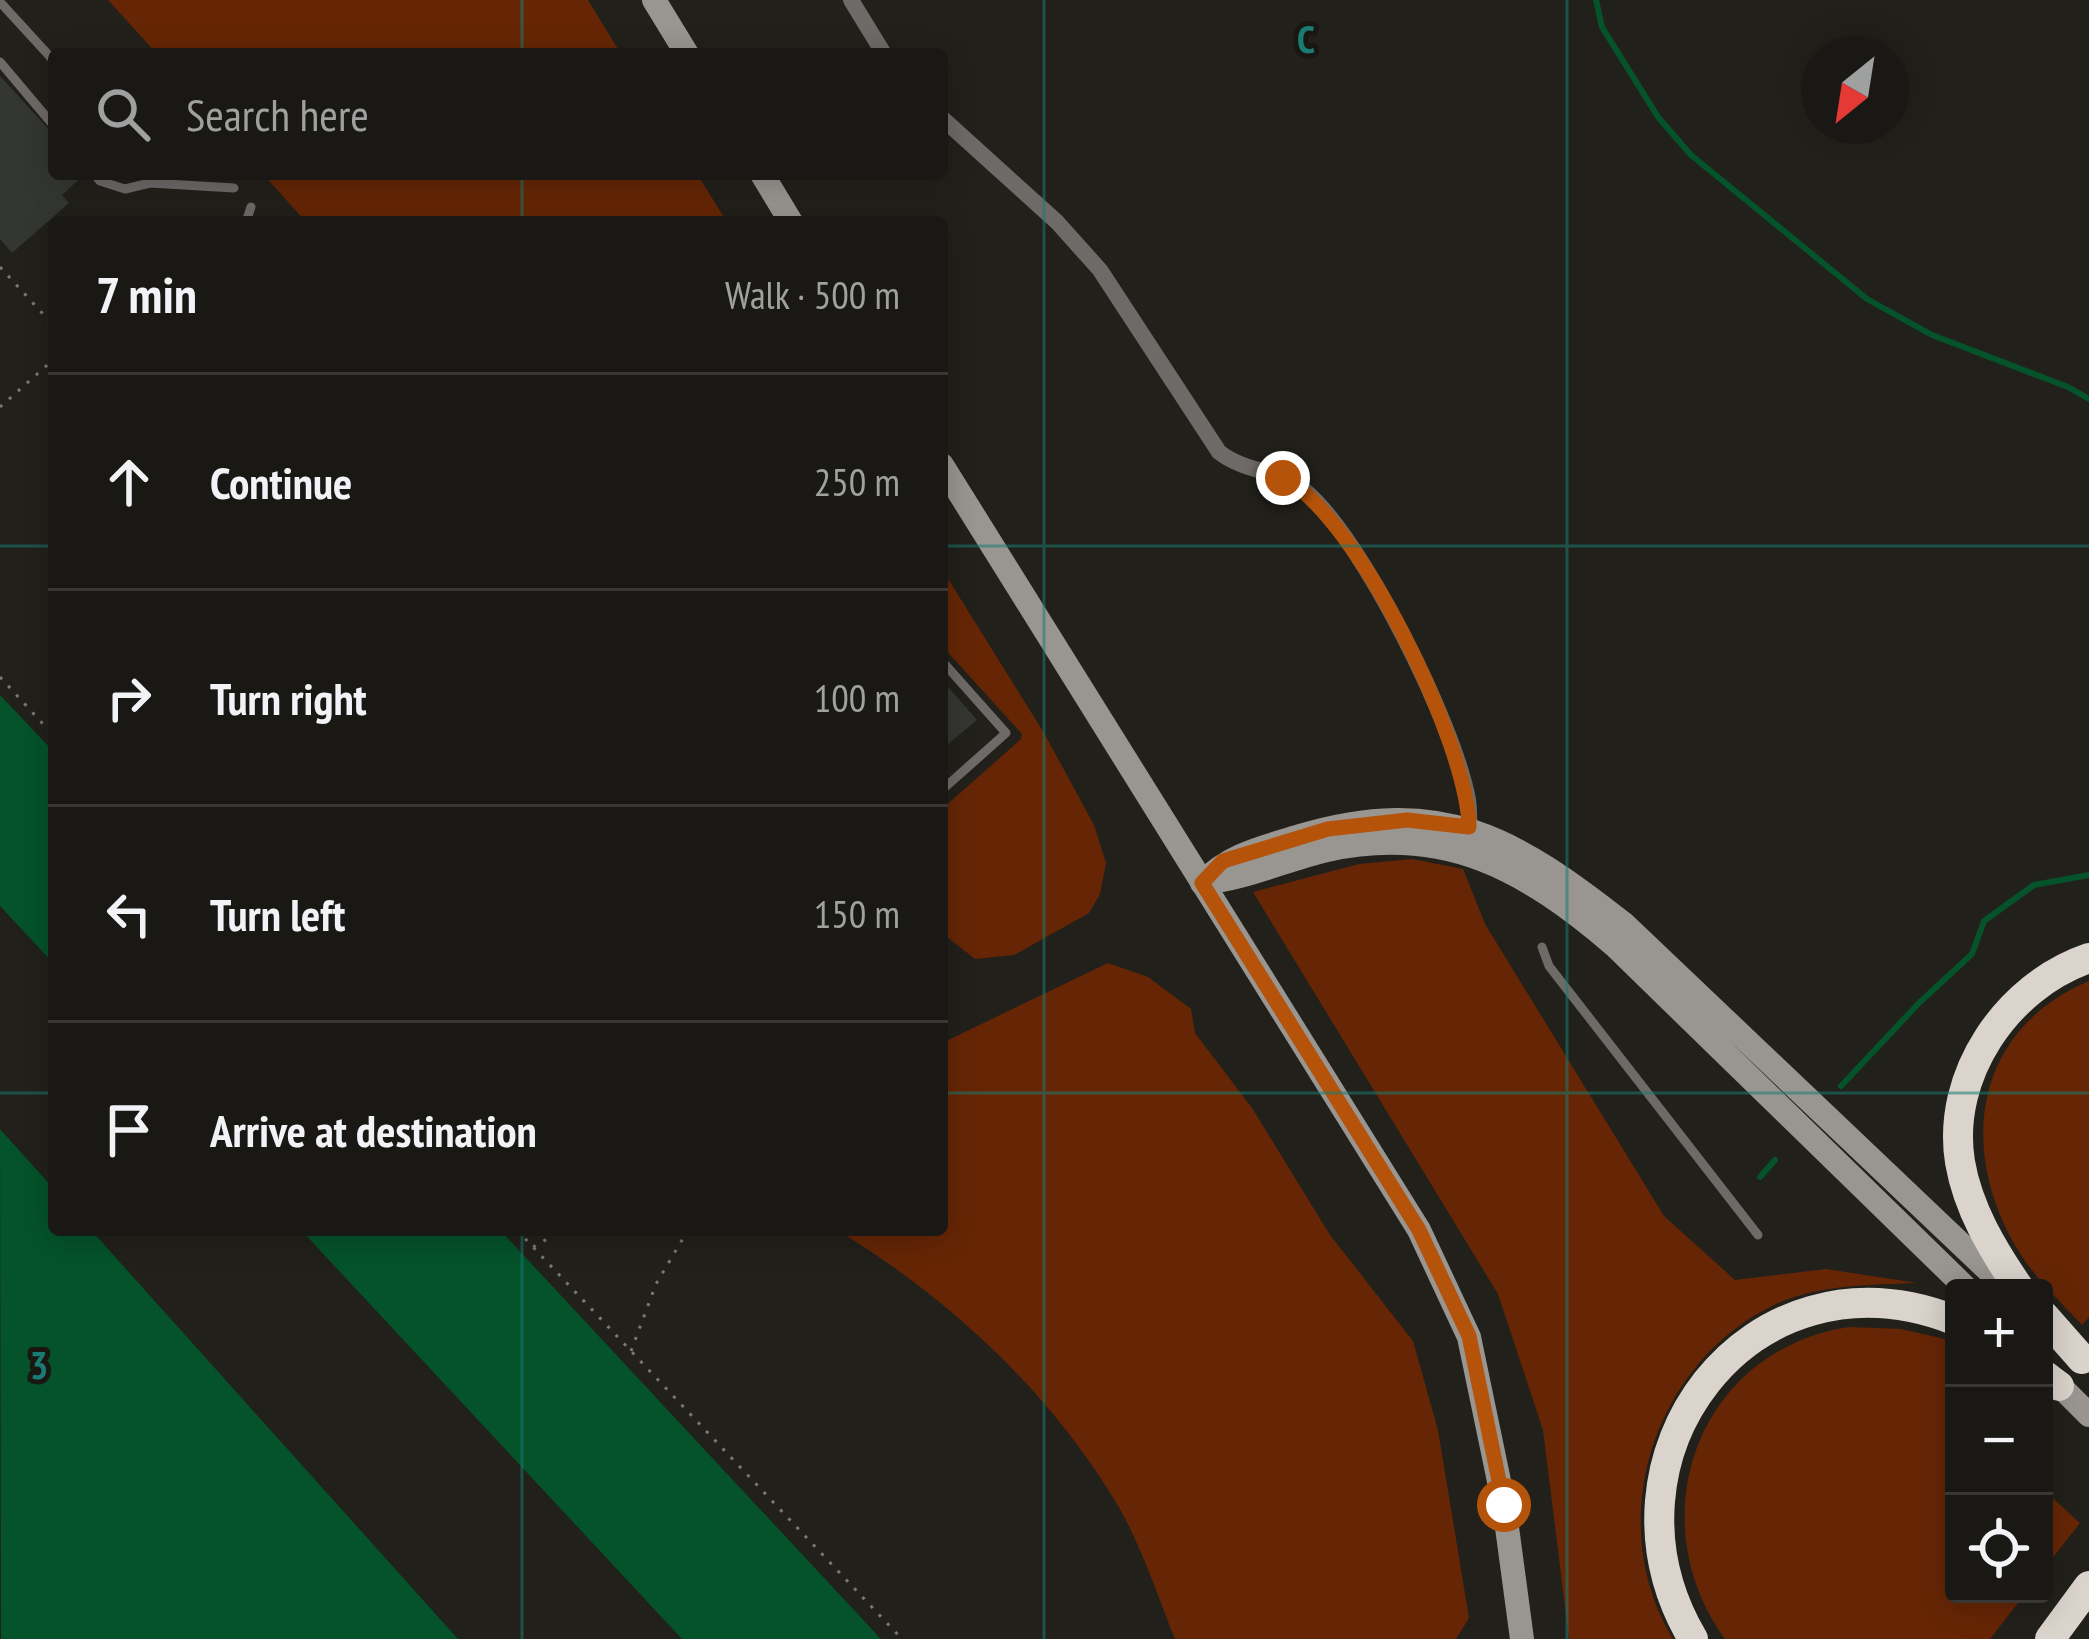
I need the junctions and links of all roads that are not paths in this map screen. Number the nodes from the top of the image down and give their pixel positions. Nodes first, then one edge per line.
1 (654, 0) edge
2 (851, 0) edge
3 (0, 2) edge
4 (683, 48) edge
5 (880, 48) edge
6 (48, 54) edge
7 (0, 62) edge
8 (48, 119) edge
9 (948, 123) edge
10 (99, 180) edge
11 (144, 180) edge
12 (156, 180) edge
13 (765, 180) edge
14 (234, 188) dead end
15 (251, 207) dead end
16 (248, 216) edge
17 (787, 216) edge
18 (948, 475) edge
19 (948, 668) edge
20 (948, 785) edge
21 (1469, 840) junction
22 (1202, 883) junction
23 (1542, 946) dead end
24 (2089, 958) edge
25 (1758, 1235) dead end
26 (1957, 1279) edge
27 (1998, 1279) edge
28 (2013, 1279) edge
29 (1945, 1317) edge
30 (2053, 1328) edge
31 (2086, 1362) edge
32 (2053, 1381) edge
33 (2089, 1415) edge
34 (2089, 1586) edge
35 (1522, 1639) edge
36 (1693, 1639) edge
37 (2050, 1639) edge

1 - 4 street
2 - 5 street
3 - 6 lane
7 - 8 lane
9 - 21 street
10 - 11 lane
12 - 14 lane
13 - 17 street
15 - 16 lane
18 - 22 street
19 - 20 lane
21 - 22 street
21 - 26 street
21 - 27 street
22 - 35 street
23 - 25 lane
24 - 28 highway
29 - 36 highway
30 - 31 highway
32 - 33 street
34 - 37 highway

